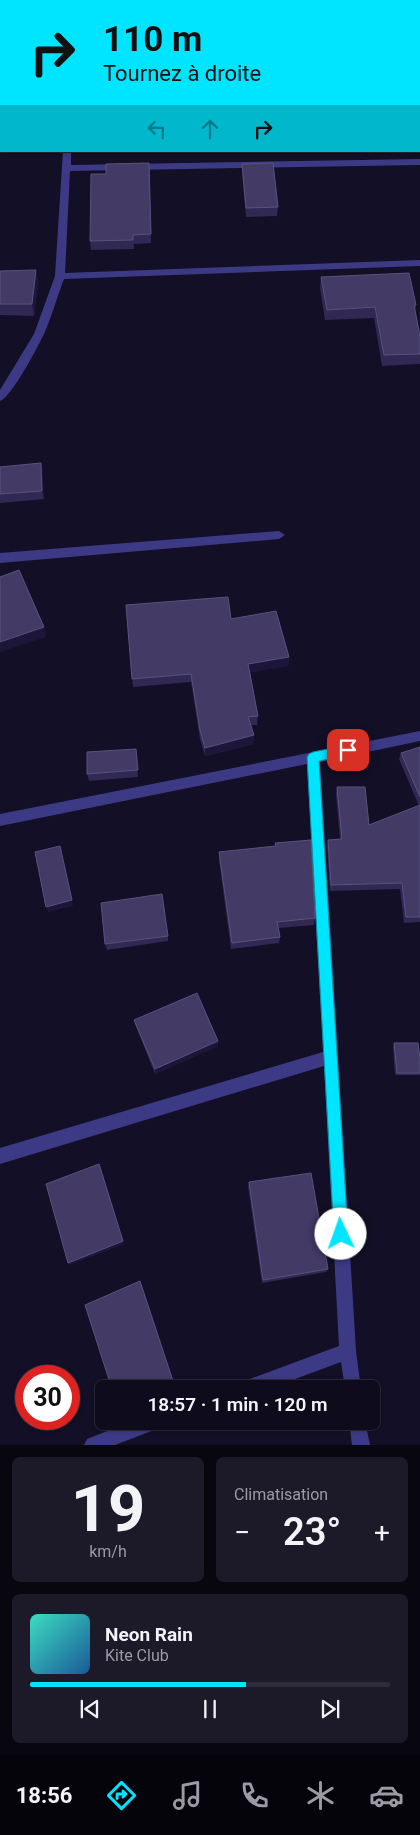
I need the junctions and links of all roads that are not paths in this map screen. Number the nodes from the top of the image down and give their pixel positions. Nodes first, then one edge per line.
1 (67, 152) edge
2 (420, 162) edge
3 (66, 168) junction
4 (420, 263) edge
5 (60, 276) junction
6 (0, 397) edge
7 (279, 535) dead end
8 (0, 558) edge
9 (420, 736) edge
10 (313, 757) junction
11 (0, 820) edge
12 (331, 1057) junction
13 (0, 1156) edge
14 (348, 1351) junction
15 (269, 1380) edge
16 (352, 1380) edge
17 (132, 1430) edge
18 (359, 1430) edge
19 (93, 1445) edge
20 (361, 1445) edge

1 - 3 street
2 - 3 street
3 - 5 street
4 - 5 street
5 - 6 street
7 - 8 street
9 - 10 street
10 - 11 street
10 - 12 street
12 - 13 street
12 - 14 street
14 - 15 street
14 - 16 street
17 - 19 street
18 - 20 street

